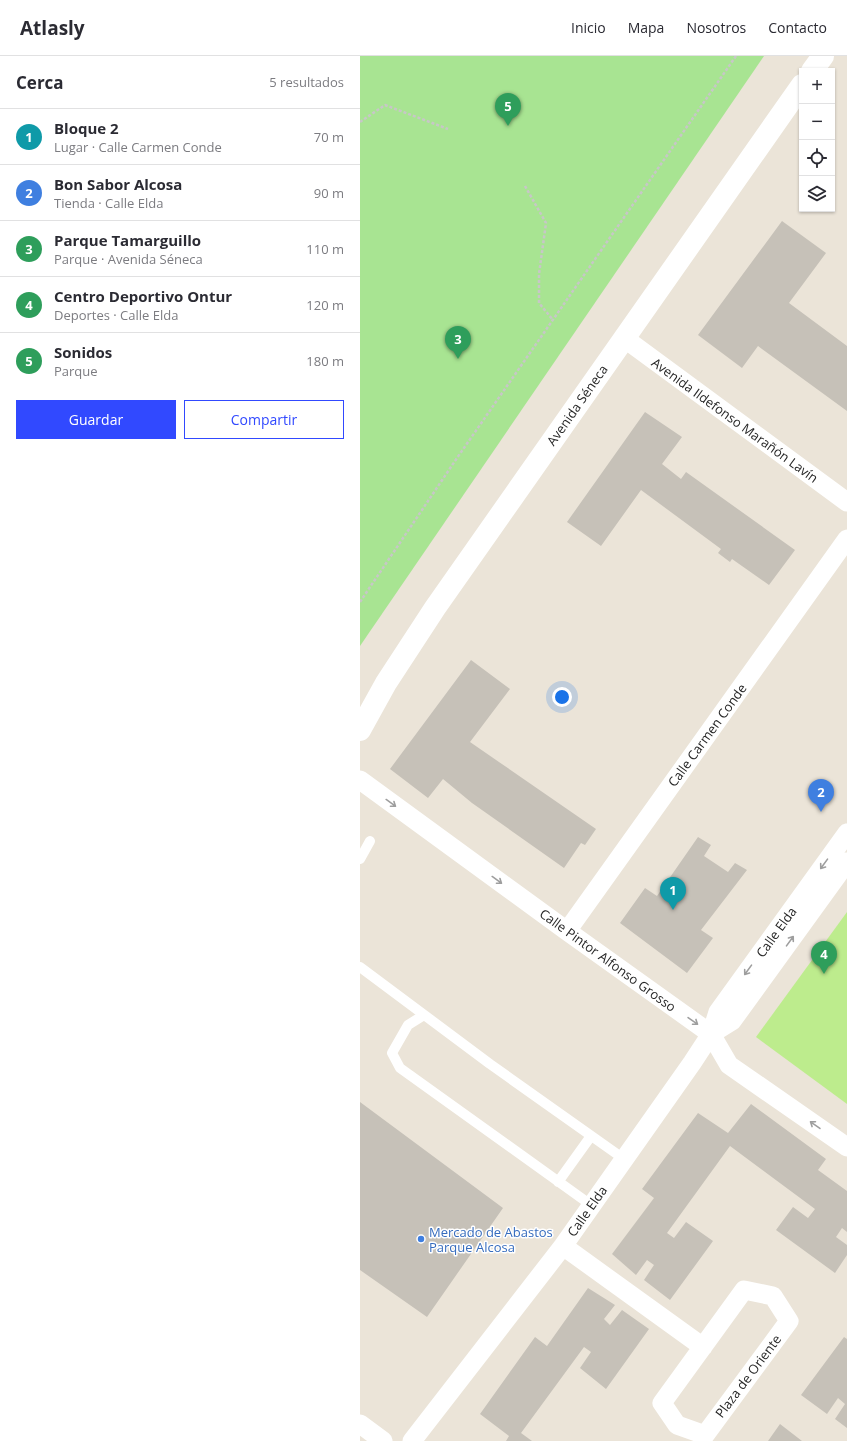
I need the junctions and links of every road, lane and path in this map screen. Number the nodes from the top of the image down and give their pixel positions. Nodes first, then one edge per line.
1 (736, 56) edge
2 (823, 56) edge
3 (814, 68) edge
4 (799, 89) edge
5 (360, 122) edge
6 (448, 129) dead end
7 (525, 186) dead end
8 (553, 320) junction
9 (624, 338) junction
10 (847, 502) edge
11 (847, 539) edge
12 (360, 602) edge
13 (360, 730) edge
14 (360, 780) edge
15 (847, 833) edge
16 (370, 841) dead end
17 (360, 859) edge
18 (847, 862) edge
19 (567, 931) junction
20 (360, 967) edge
21 (424, 1015) junction
22 (711, 1034) junction
23 (591, 1136) junction
24 (847, 1147) edge
25 (624, 1159) junction
26 (558, 1182) junction
27 (591, 1205) junction
28 (563, 1246) junction
29 (703, 1347) junction
30 (360, 1424) edge
31 (383, 1441) edge
32 (412, 1441) edge

1 - 8 path
2 - 3 street
4 - 9 street, Avenida Séneca
5 - 6 path
7 - 8 path
8 - 12 path
9 - 10 street, Avenida Ildefonso Marañón Lavín
9 - 13 street, Avenida Séneca
11 - 19 street, Calle Carmen Conde
14 -> 19 street, Calle Pintor Alfonso Grosso
15 -> 22 street, Calle Elda
16 - 17 lane
22 -> 18 street, Calle Elda
19 -> 22 street, Calle Pintor Alfonso Grosso
20 - 21 lane
21 - 23 lane
21 - 26 lane
24 -> 22 street, Calle Pintor Alfonso Grosso
22 - 25 street, Calle Elda
23 - 25 lane
23 - 26 lane
25 - 27 street, Calle Elda
26 - 27 lane
27 - 28 street, Calle Elda
28 - 29 street
28 - 32 street, Calle Elda
29 - 29 street, Plaza de Oriente
30 - 31 street

